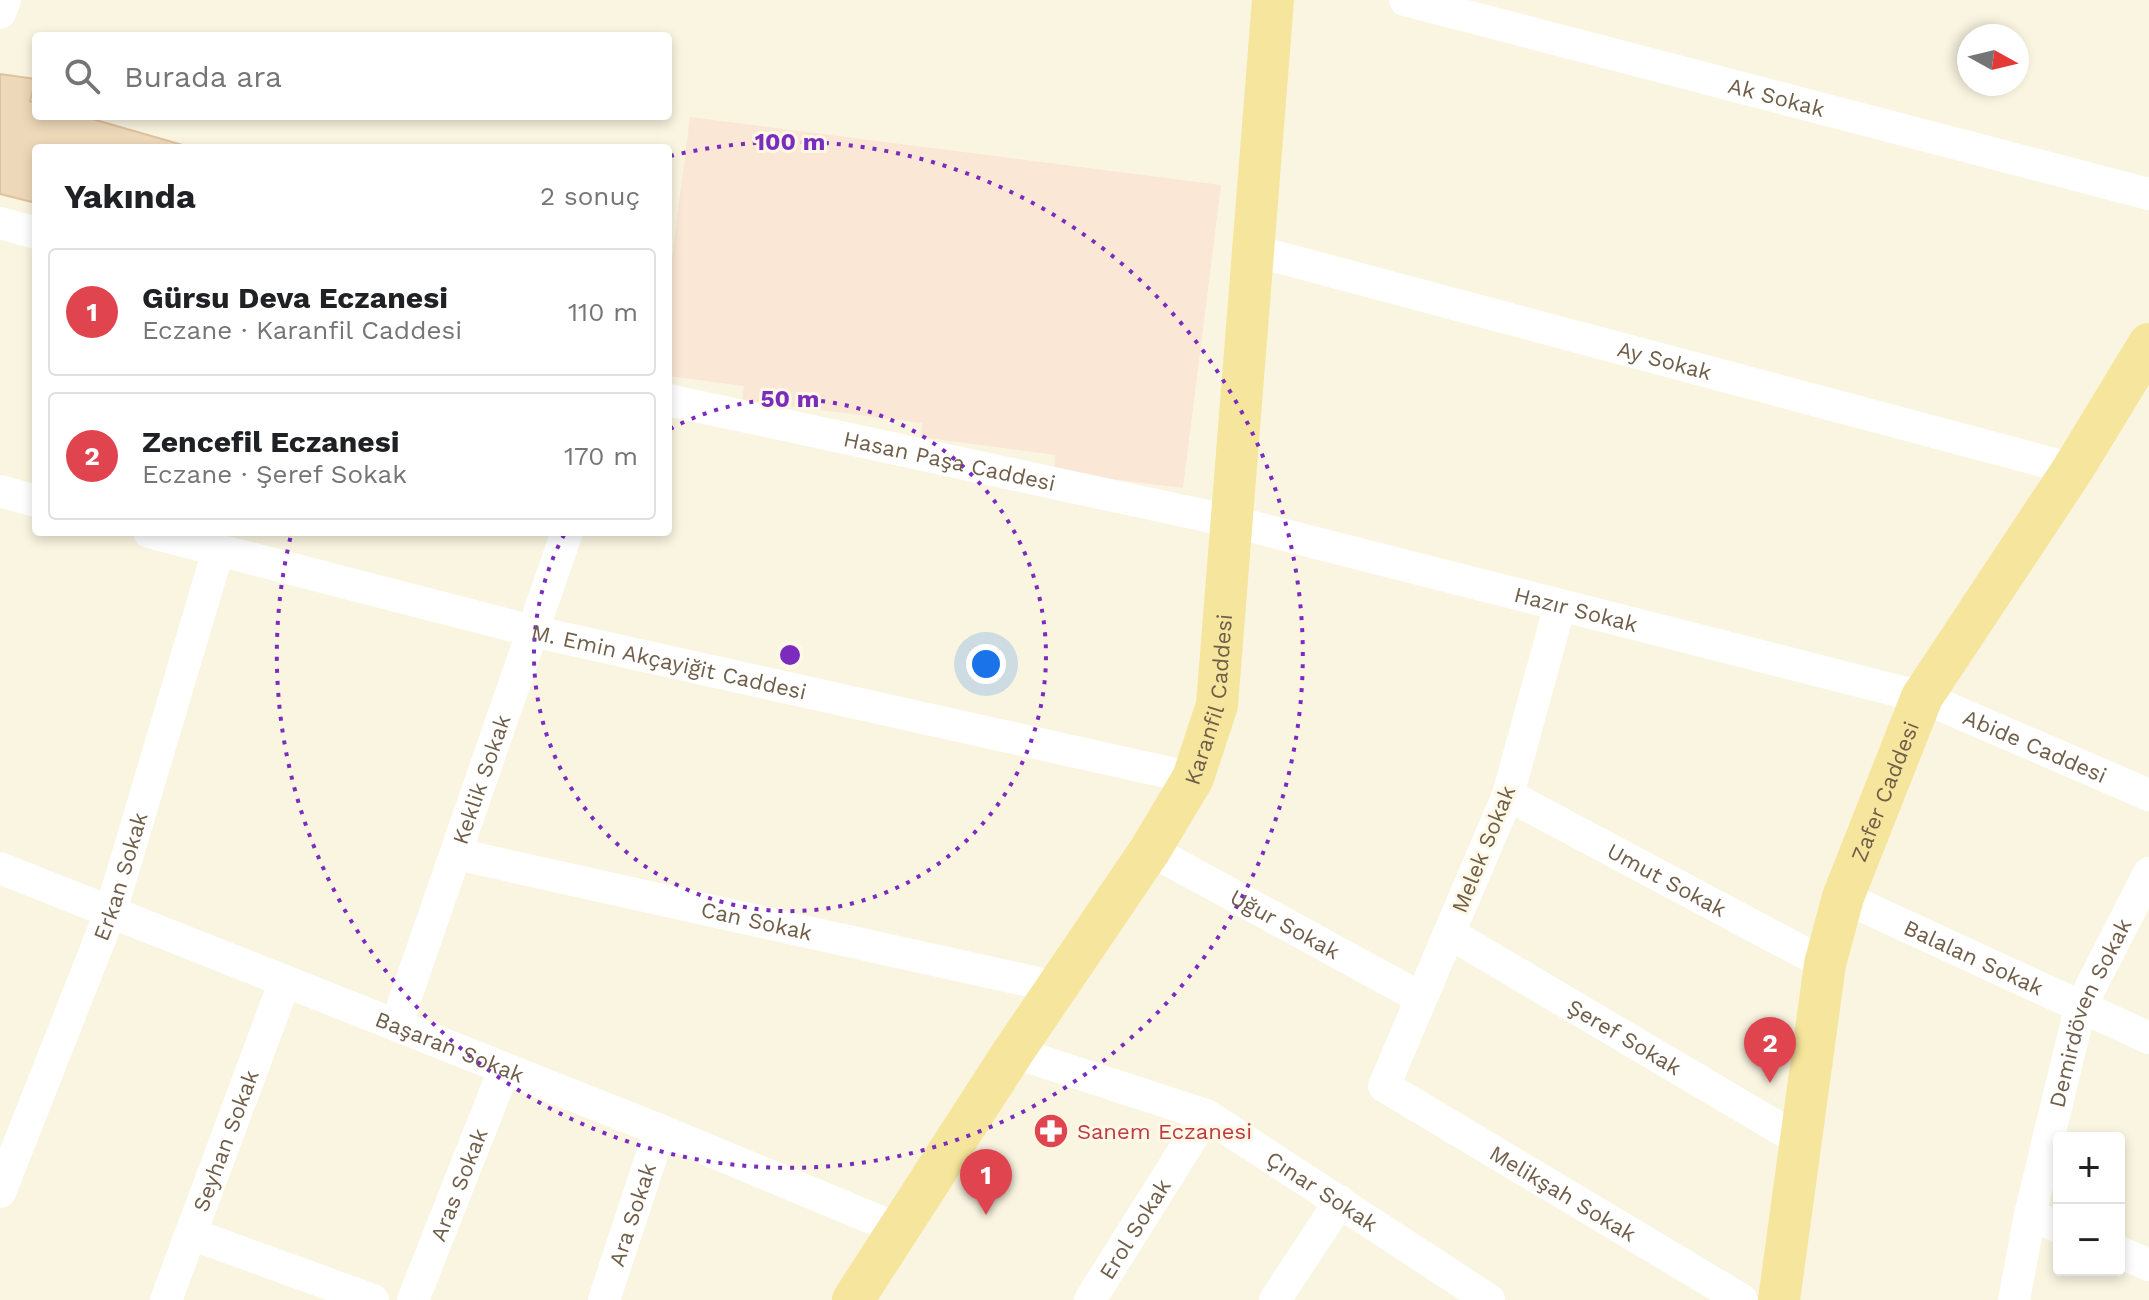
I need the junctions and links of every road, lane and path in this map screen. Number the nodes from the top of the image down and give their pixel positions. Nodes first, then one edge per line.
1 (5, 0) edge
2 (1273, 0) edge
3 (1405, 0) edge
4 (0, 13) edge
5 (2149, 194) edge
6 (0, 223) edge
7 (32, 232) edge
8 (1255, 251) junction
9 (2147, 351) edge
10 (672, 401) edge
11 (2073, 469) junction
12 (0, 491) edge
13 (32, 500) edge
14 (1230, 521) junction
15 (164, 536) edge
16 (566, 536) edge
17 (218, 551) junction
18 (1560, 605) junction
19 (532, 631) junction
20 (1922, 697) junction
21 (1193, 778) junction
22 (1508, 795) junction
23 (2149, 795) edge
24 (1150, 850) junction
25 (456, 854) junction
26 (0, 868) edge
27 (2149, 873) edge
28 (1843, 897) junction
29 (111, 911) junction
30 (1449, 933) junction
31 (1825, 964) junction
32 (285, 981) junction
33 (1056, 987) junction
34 (1421, 998) junction
35 (2080, 1008) junction
36 (396, 1025) junction
37 (2149, 1038) edge
38 (1013, 1052) junction
39 (504, 1070) junction
40 (1384, 1086) joint
41 (1206, 1115) junction
42 (660, 1130) junction
43 (1801, 1141) junction
44 (0, 1192) edge
45 (1340, 1201) junction
46 (2030, 1215) junction
47 (2053, 1225) edge
48 (898, 1229) junction
49 (191, 1234) junction
50 (2125, 1255) edge
51 (2149, 1265) edge
52 (166, 1300) edge
53 (373, 1300) edge
54 (413, 1300) edge
55 (604, 1300) edge
56 (853, 1300) edge
57 (1090, 1300) edge
58 (1275, 1300) edge
59 (1489, 1300) edge
60 (1742, 1300) edge
61 (1779, 1300) edge
62 (2014, 1300) edge

1 - 4 street
2 - 8 main road, Karanfil Caddesi
3 - 5 street, Ak Sokak
6 - 7 street
8 - 11 street, Ay Sokak
8 - 14 main road, Karanfil Caddesi
9 - 11 main road, Zafer Caddesi
10 - 14 street, Hasan Paşa Caddesi
11 - 20 main road, Zafer Caddesi
12 - 13 street
14 - 18 street, Hazır Sokak
14 - 21 main road, Karanfil Caddesi
15 - 17 street, M. Emin Akçayiğit Caddesi
16 - 19 street, Keklik Sokak
17 - 19 street, M. Emin Akçayiğit Caddesi
17 - 29 street, Erkan Sokak
18 - 20 street, Hazır Sokak
18 - 22 street, Melek Sokak
19 - 21 street, M. Emin Akçayiğit Caddesi
19 - 25 street, Keklik Sokak
20 - 23 street, Abide Caddesi
20 - 28 main road, Zafer Caddesi
21 - 24 main road, Karanfil Caddesi
22 - 30 street, Melek Sokak
22 - 31 street, Umut Sokak
24 - 33 main road, Karanfil Caddesi
24 - 34 street, Uğur Sokak
25 - 33 street, Can Sokak
25 - 36 street, Keklik Sokak
26 - 29 street, Başaran Sokak
27 - 35 street, Demirdöven Sokak
28 - 31 main road, Zafer Caddesi
28 - 35 street, Balalan Sokak
29 - 32 street, Başaran Sokak
29 - 44 street, Erkan Sokak
30 - 34 street, Melek Sokak
30 - 43 street, Şeref Sokak
31 - 43 main road, Zafer Caddesi
32 - 36 street, Başaran Sokak
32 - 49 street, Seyhan Sokak
33 - 38 main road, Karanfil Caddesi
34 - 40 street, Melek Sokak
35 - 37 street, Balalan Sokak
35 - 46 street, Demirdöven Sokak
36 - 39 street, Başaran Sokak
38 - 41 street, Çınar Sokak
38 - 48 main road, Karanfil Caddesi
39 - 42 street, Başaran Sokak
39 - 54 street, Aras Sokak
40 - 60 street, Melikşah Sokak
41 - 45 street, Çınar Sokak
41 - 57 street, Erol Sokak
42 - 48 street, Başaran Sokak
42 - 55 street, Ara Sokak
43 - 61 main road, Zafer Caddesi
45 - 58 street
45 - 59 street, Çınar Sokak
46 - 47 street
46 - 62 street, Demirdöven Sokak
48 - 56 main road, Karanfil Caddesi
49 - 52 street, Seyhan Sokak
49 - 53 street
50 - 51 street

